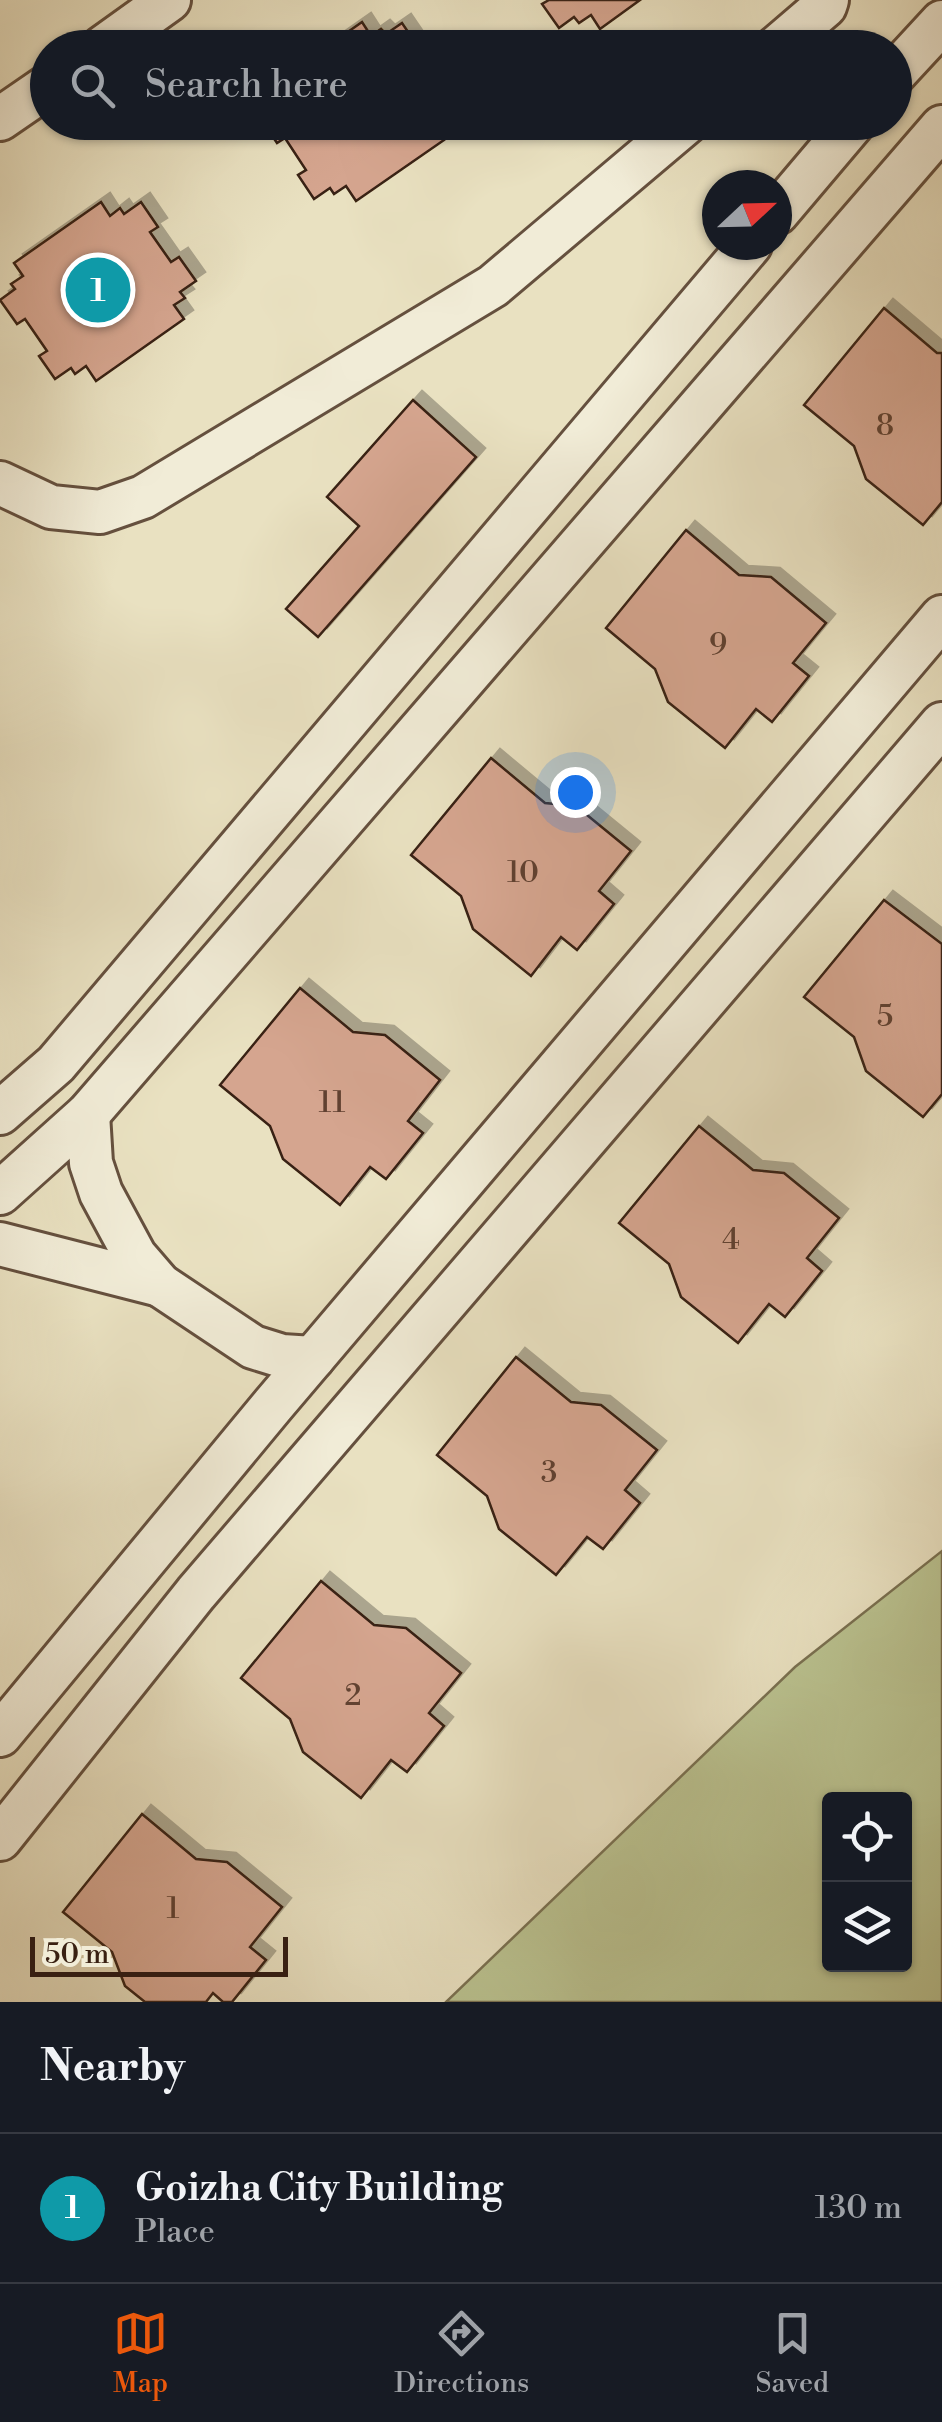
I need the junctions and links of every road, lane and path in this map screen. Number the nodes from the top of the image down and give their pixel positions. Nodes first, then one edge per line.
1 (169, 0) edge
2 (827, 0) edge
3 (942, 22) edge
4 (127, 30) edge
5 (797, 30) edge
6 (912, 54) edge
7 (30, 98) edge
8 (0, 119) edge
9 (942, 127) edge
10 (666, 140) edge
11 (839, 140) edge
12 (792, 195) edge
13 (737, 260) edge
14 (0, 483) edge
15 (942, 617) edge
16 (942, 724) edge
17 (0, 1113) edge
18 (88, 1114) junction
19 (0, 1193) edge
20 (0, 1244) edge
21 (160, 1285) junction
22 (240, 1339) junction
23 (312, 1358) junction
24 (272, 1405) junction
25 (0, 1735) edge
26 (0, 1839) edge

1 - 4 street
2 - 5 street
3 - 6 street
7 - 8 street
9 - 18 street
10 - 14 street
11 - 12 street
13 - 17 street
15 - 23 street
16 - 26 street
18 - 19 street
18 - 21 street
20 - 21 street
21 - 22 street
22 - 23 street
22 - 24 street
23 - 24 street
24 - 25 street

